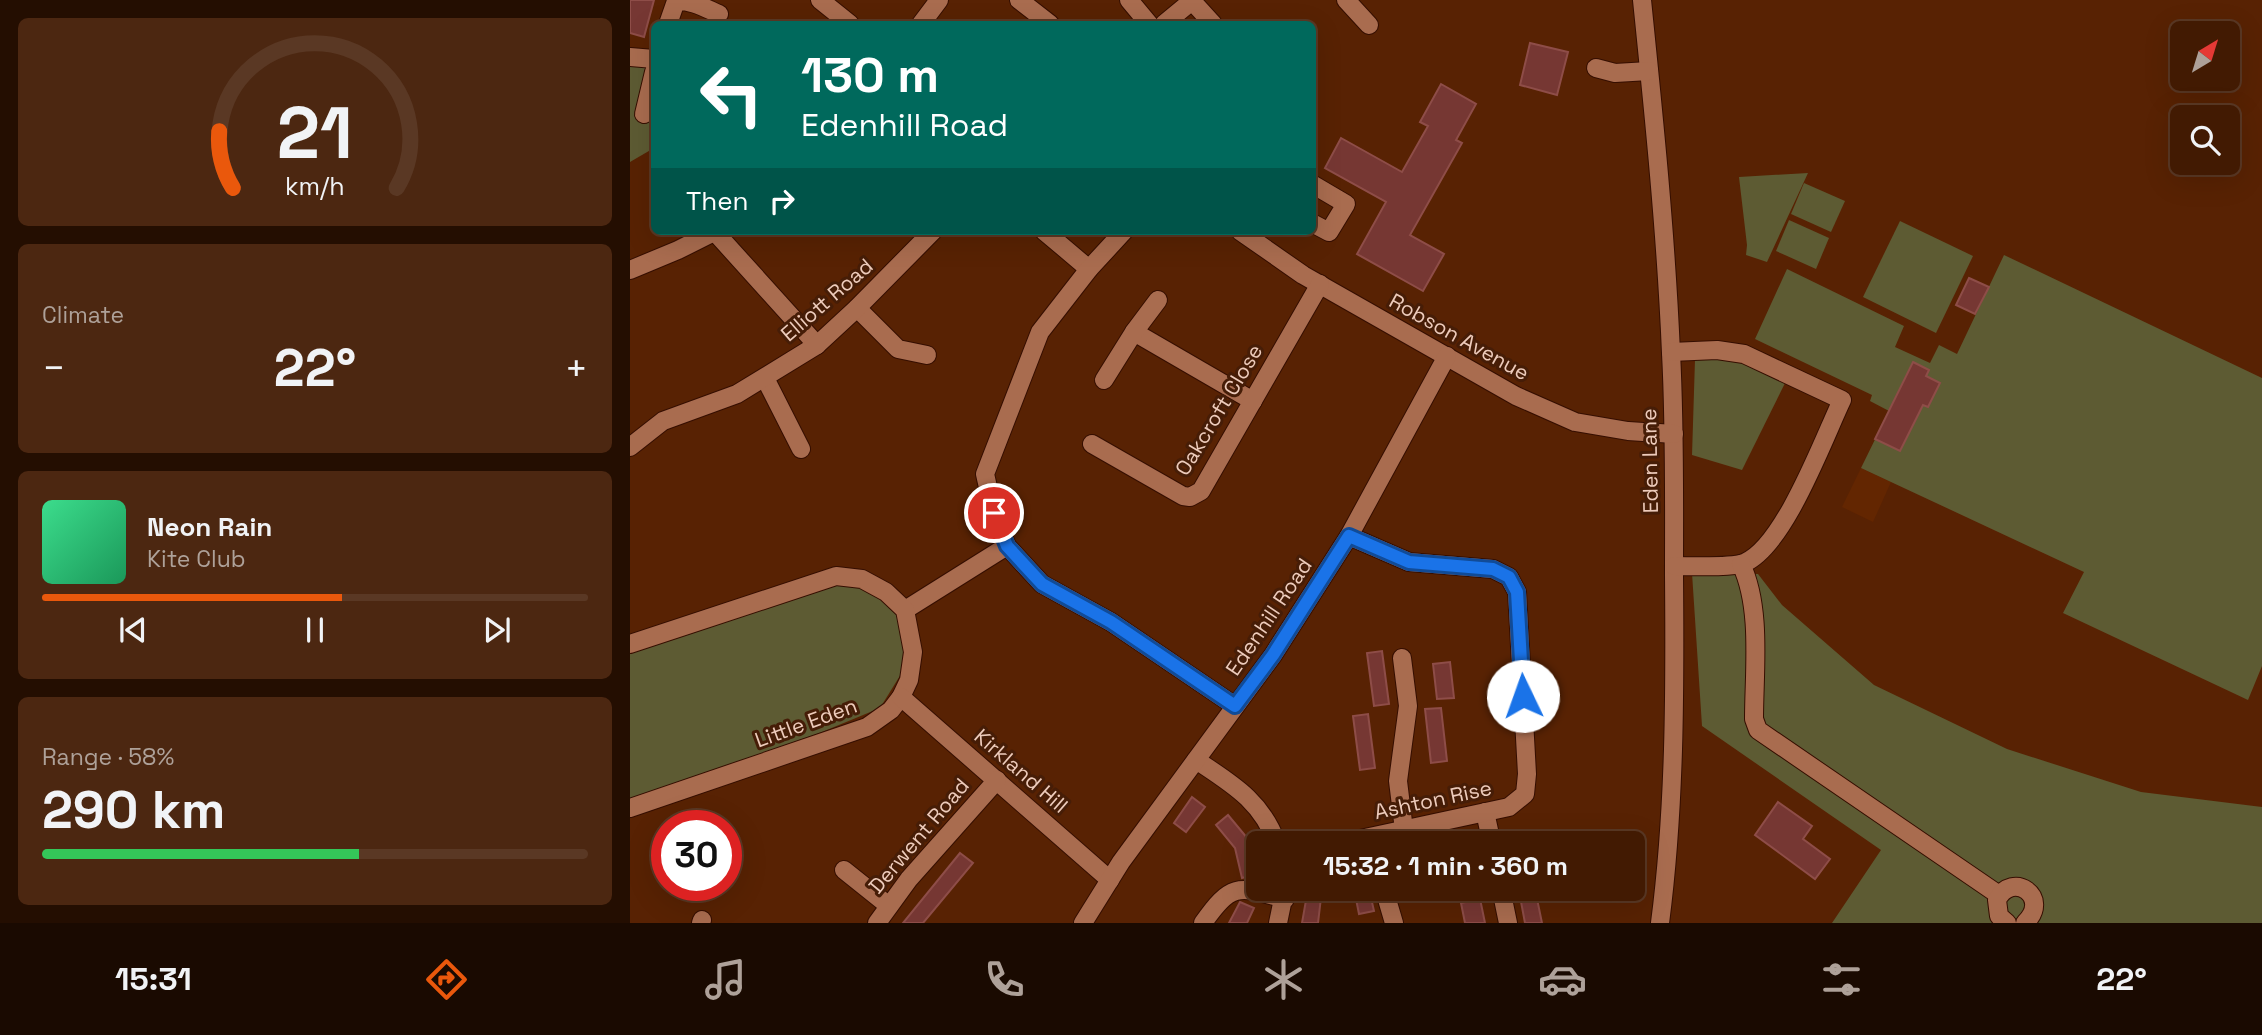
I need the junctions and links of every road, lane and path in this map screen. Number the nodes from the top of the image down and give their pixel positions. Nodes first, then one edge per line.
1 (820, 0) edge
2 (939, 0) edge
3 (1019, 0) edge
4 (1129, 0) edge
5 (1193, 0) edge
6 (1346, 0) edge
7 (1642, 0) edge
8 (676, 1) edge
9 (719, 14) dead end
10 (668, 21) edge
11 (846, 21) edge
12 (923, 21) edge
13 (1046, 21) edge
14 (1146, 21) edge
15 (1168, 21) edge
16 (1210, 21) edge
17 (1368, 25) dead end
18 (630, 57) edge
19 (651, 59) edge
20 (1595, 68) dead end
21 (1649, 71) junction
22 (651, 85) edge
23 (644, 114) dead end
24 (1316, 186) edge
25 (1316, 225) edge
26 (706, 235) edge
27 (719, 235) edge
28 (929, 235) edge
29 (1049, 235) edge
30 (1121, 235) edge
31 (1253, 235) edge
32 (1089, 269) junction
33 (630, 270) edge
34 (1320, 284) junction
35 (1158, 300) dead end
36 (857, 308) junction
37 (1135, 332) junction
38 (817, 345) junction
39 (1671, 352) junction
40 (928, 355) dead end
41 (1447, 356) junction
42 (765, 379) junction
43 (1104, 380) dead end
44 (1253, 401) junction
45 (1674, 434) junction
46 (1092, 444) dead end
47 (630, 447) edge
48 (801, 449) dead end
49 (1349, 536) junction
50 (1007, 546) junction
51 (1741, 564) junction
52 (1674, 566) junction
53 (905, 610) junction
54 (630, 644) edge
55 (1402, 658) dead end
56 (901, 697) junction
57 (1235, 706) junction
58 (1196, 760) junction
59 (997, 780) junction
60 (630, 808) edge
61 (1485, 812) junction
62 (1404, 830) junction
63 (1272, 831) edge
64 (1401, 831) edge
65 (1489, 831) edge
66 (844, 870) dead end
67 (1110, 880) junction
68 (1246, 890) edge
69 (1999, 895) junction
70 (1283, 901) edge
71 (1388, 901) edge
72 (1503, 901) edge
73 (889, 906) junction
74 (877, 923) edge
75 (1083, 923) edge
76 (1203, 923) edge
77 (1278, 923) edge
78 (1394, 923) edge
79 (1508, 923) edge
80 (1660, 923) edge
81 (2007, 923) edge
82 (2025, 923) edge

1 - 11 street
2 - 12 street
3 - 13 street
4 - 14 street
5 - 15 street
5 - 16 street
6 - 17 street
7 - 21 street, Eden Lane
8 - 9 street
8 - 10 street
18 - 19 street
20 - 21 street
21 - 39 street, Eden Lane
22 - 23 street
24 - 25 street
26 - 33 street
27 - 38 street
28 - 36 street, Elliott Road
29 - 32 street
30 - 32 street
31 - 34 street, Robson Avenue
32 - 50 street
34 - 41 street, Robson Avenue
34 - 44 street, Oakcroft Close
35 - 37 street
36 - 38 street, Elliott Road
36 - 40 street
37 - 43 street
37 - 44 street
38 - 42 street, Elliott Road
39 - 45 street, Eden Lane
39 - 51 street
41 - 45 street, Robson Avenue
41 - 49 street, Edenhill Road
42 - 47 street, Elliott Road
42 - 48 street
44 - 46 street, Oakcroft Close
45 - 52 street, Eden Lane
49 - 57 street, Edenhill Road
49 - 61 street, Ashton Rise
50 - 53 street
50 - 57 street
51 - 52 street
51 - 69 street
52 - 80 street, Eden Lane
53 - 54 street
53 - 56 street, Little Eden
55 - 62 street
56 - 59 street, Kirkland Hill
56 - 60 street, Little Eden
57 - 58 street, Edenhill Road
58 - 63 street
58 - 67 street, Edenhill Road
59 - 67 street, Kirkland Hill
59 - 73 street, Derwent Road
61 - 62 street, Ashton Rise
61 - 65 street
62 - 64 street, Ashton Rise
66 - 73 street
67 - 75 street, Edenhill Road
68 - 76 street
69 - 81 street
69 - 82 street
70 - 77 street
71 - 78 street
72 - 79 street
73 - 74 street, Derwent Road

